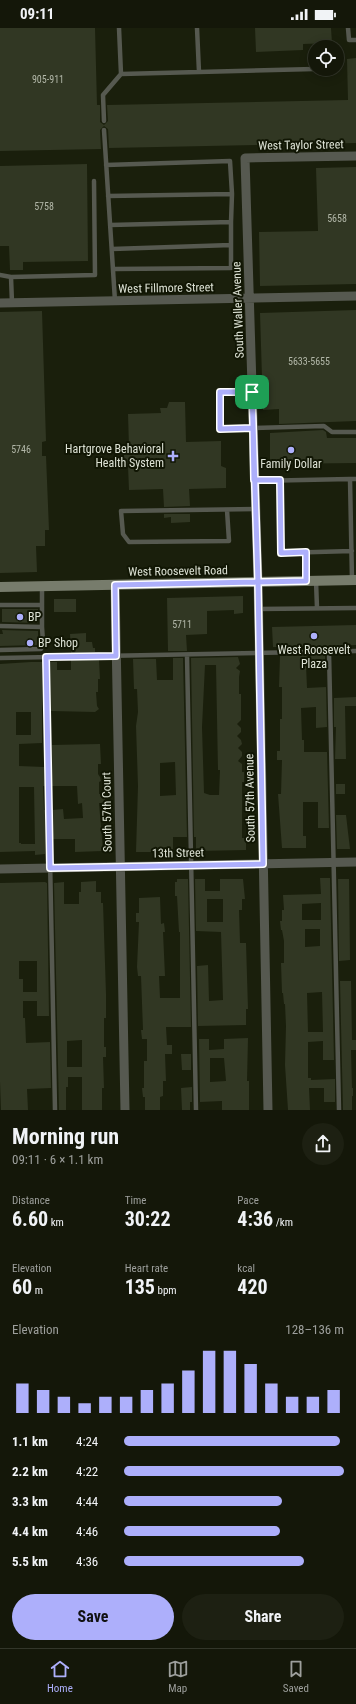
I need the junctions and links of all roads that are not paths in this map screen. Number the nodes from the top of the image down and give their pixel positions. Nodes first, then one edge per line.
1 (119, 28) edge
2 (197, 28) edge
3 (348, 28) edge
4 (356, 40) edge
5 (308, 70) edge
6 (198, 72) junction
7 (121, 74) junction
8 (104, 120) dead end
9 (104, 130) dead end
10 (356, 156) edge
11 (246, 158) joint
12 (106, 165) junction
13 (94, 181) dead end
14 (232, 194) junction
15 (108, 196) junction
16 (231, 222) junction
17 (110, 225) junction
18 (231, 245) junction
19 (112, 249) junction
20 (114, 269) junction
21 (0, 275) edge
22 (11, 277) junction
23 (356, 296) edge
24 (249, 298) junction
25 (115, 301) junction
26 (0, 303) edge
27 (12, 303) junction
28 (252, 392) junction
29 (253, 428) junction
30 (356, 432) edge
31 (350, 479) junction
32 (356, 479) edge
33 (254, 480) junction
34 (280, 480) junction
35 (256, 509) junction
36 (227, 510) junction
37 (352, 551) junction
38 (306, 552) junction
39 (354, 580) edge
40 (311, 581) junction
41 (258, 582) junction
42 (115, 585) junction
43 (42, 586) junction
44 (0, 587) edge
45 (0, 605) edge
46 (42, 605) junction
47 (317, 608) junction
48 (356, 608) edge
49 (258, 609) junction
50 (0, 626) edge
51 (42, 627) junction
52 (0, 650) edge
53 (356, 651) edge
54 (329, 652) junction
55 (259, 653) junction
56 (187, 655) junction
57 (116, 656) junction
58 (46, 657) junction
59 (0, 658) edge
60 (334, 862) junction
61 (356, 862) edge
62 (263, 864) junction
63 (191, 865) junction
64 (120, 866) junction
65 (50, 868) junction
66 (0, 869) edge
67 (55, 1110) edge
68 (125, 1110) edge
69 (196, 1110) edge
70 (268, 1110) edge
71 (339, 1110) edge

1 - 7 lane
2 - 6 lane
3 - 4 lane
5 - 6 lane
6 - 7 lane
7 - 8 lane
9 - 12 lane
10 - 11 street, West Taylor Street
11 - 24 street, South Waller Avenue
12 - 14 lane
12 - 15 lane
13 - 22 lane
14 - 15 lane
14 - 16 lane
15 - 17 lane
16 - 17 lane
16 - 18 lane
17 - 19 lane
18 - 19 lane
18 - 20 lane
19 - 20 lane
20 - 25 lane
21 - 22 lane
22 - 27 lane
23 - 24 street, West Fillmore Street
24 - 25 street, West Fillmore Street
24 - 28 street, South Waller Avenue
25 - 27 street, West Fillmore Street
26 - 27 street, West Fillmore Street
28 - 29 street, South Waller Avenue
28 - 29 lane
29 - 30 lane
29 - 33 street, South Waller Avenue
31 - 32 lane
31 - 34 lane
31 - 37 lane
33 - 34 lane
33 - 35 street, South Waller Avenue
34 - 38 lane
35 - 36 lane
35 - 41 street, South Waller Avenue
36 - 36 lane
37 - 38 lane
37 - 39 lane
38 - 40 lane
39 - 40 main road, West Roosevelt Road
40 - 41 main road, West Roosevelt Road
40 - 47 lane
41 - 42 main road, West Roosevelt Road
41 - 49 street, South 57th Avenue
42 - 43 main road, West Roosevelt Road
42 - 57 street, South 57th Court
43 - 44 main road, West Roosevelt Road
43 - 46 lane
45 - 46 lane
46 - 51 lane
47 - 48 lane
47 - 49 lane
49 - 55 street, South 57th Avenue
50 - 51 lane
51 - 52 lane
53 - 54 lane
54 - 55 lane
54 - 60 lane
55 - 56 lane
55 - 62 street, South 57th Avenue
56 - 57 lane
56 - 63 lane
57 - 58 lane
57 - 64 street, South 57th Court
58 - 59 lane
58 - 65 lane
60 - 61 street, 13th Street
60 - 62 street, 13th Street
60 - 71 lane
62 - 63 street, 13th Street
62 - 70 street, South 57th Avenue
63 - 64 street, 13th Street
63 - 69 lane
64 - 65 street, 13th Street
64 - 68 street, South 57th Court
65 - 66 street, 13th Street
65 - 67 lane

